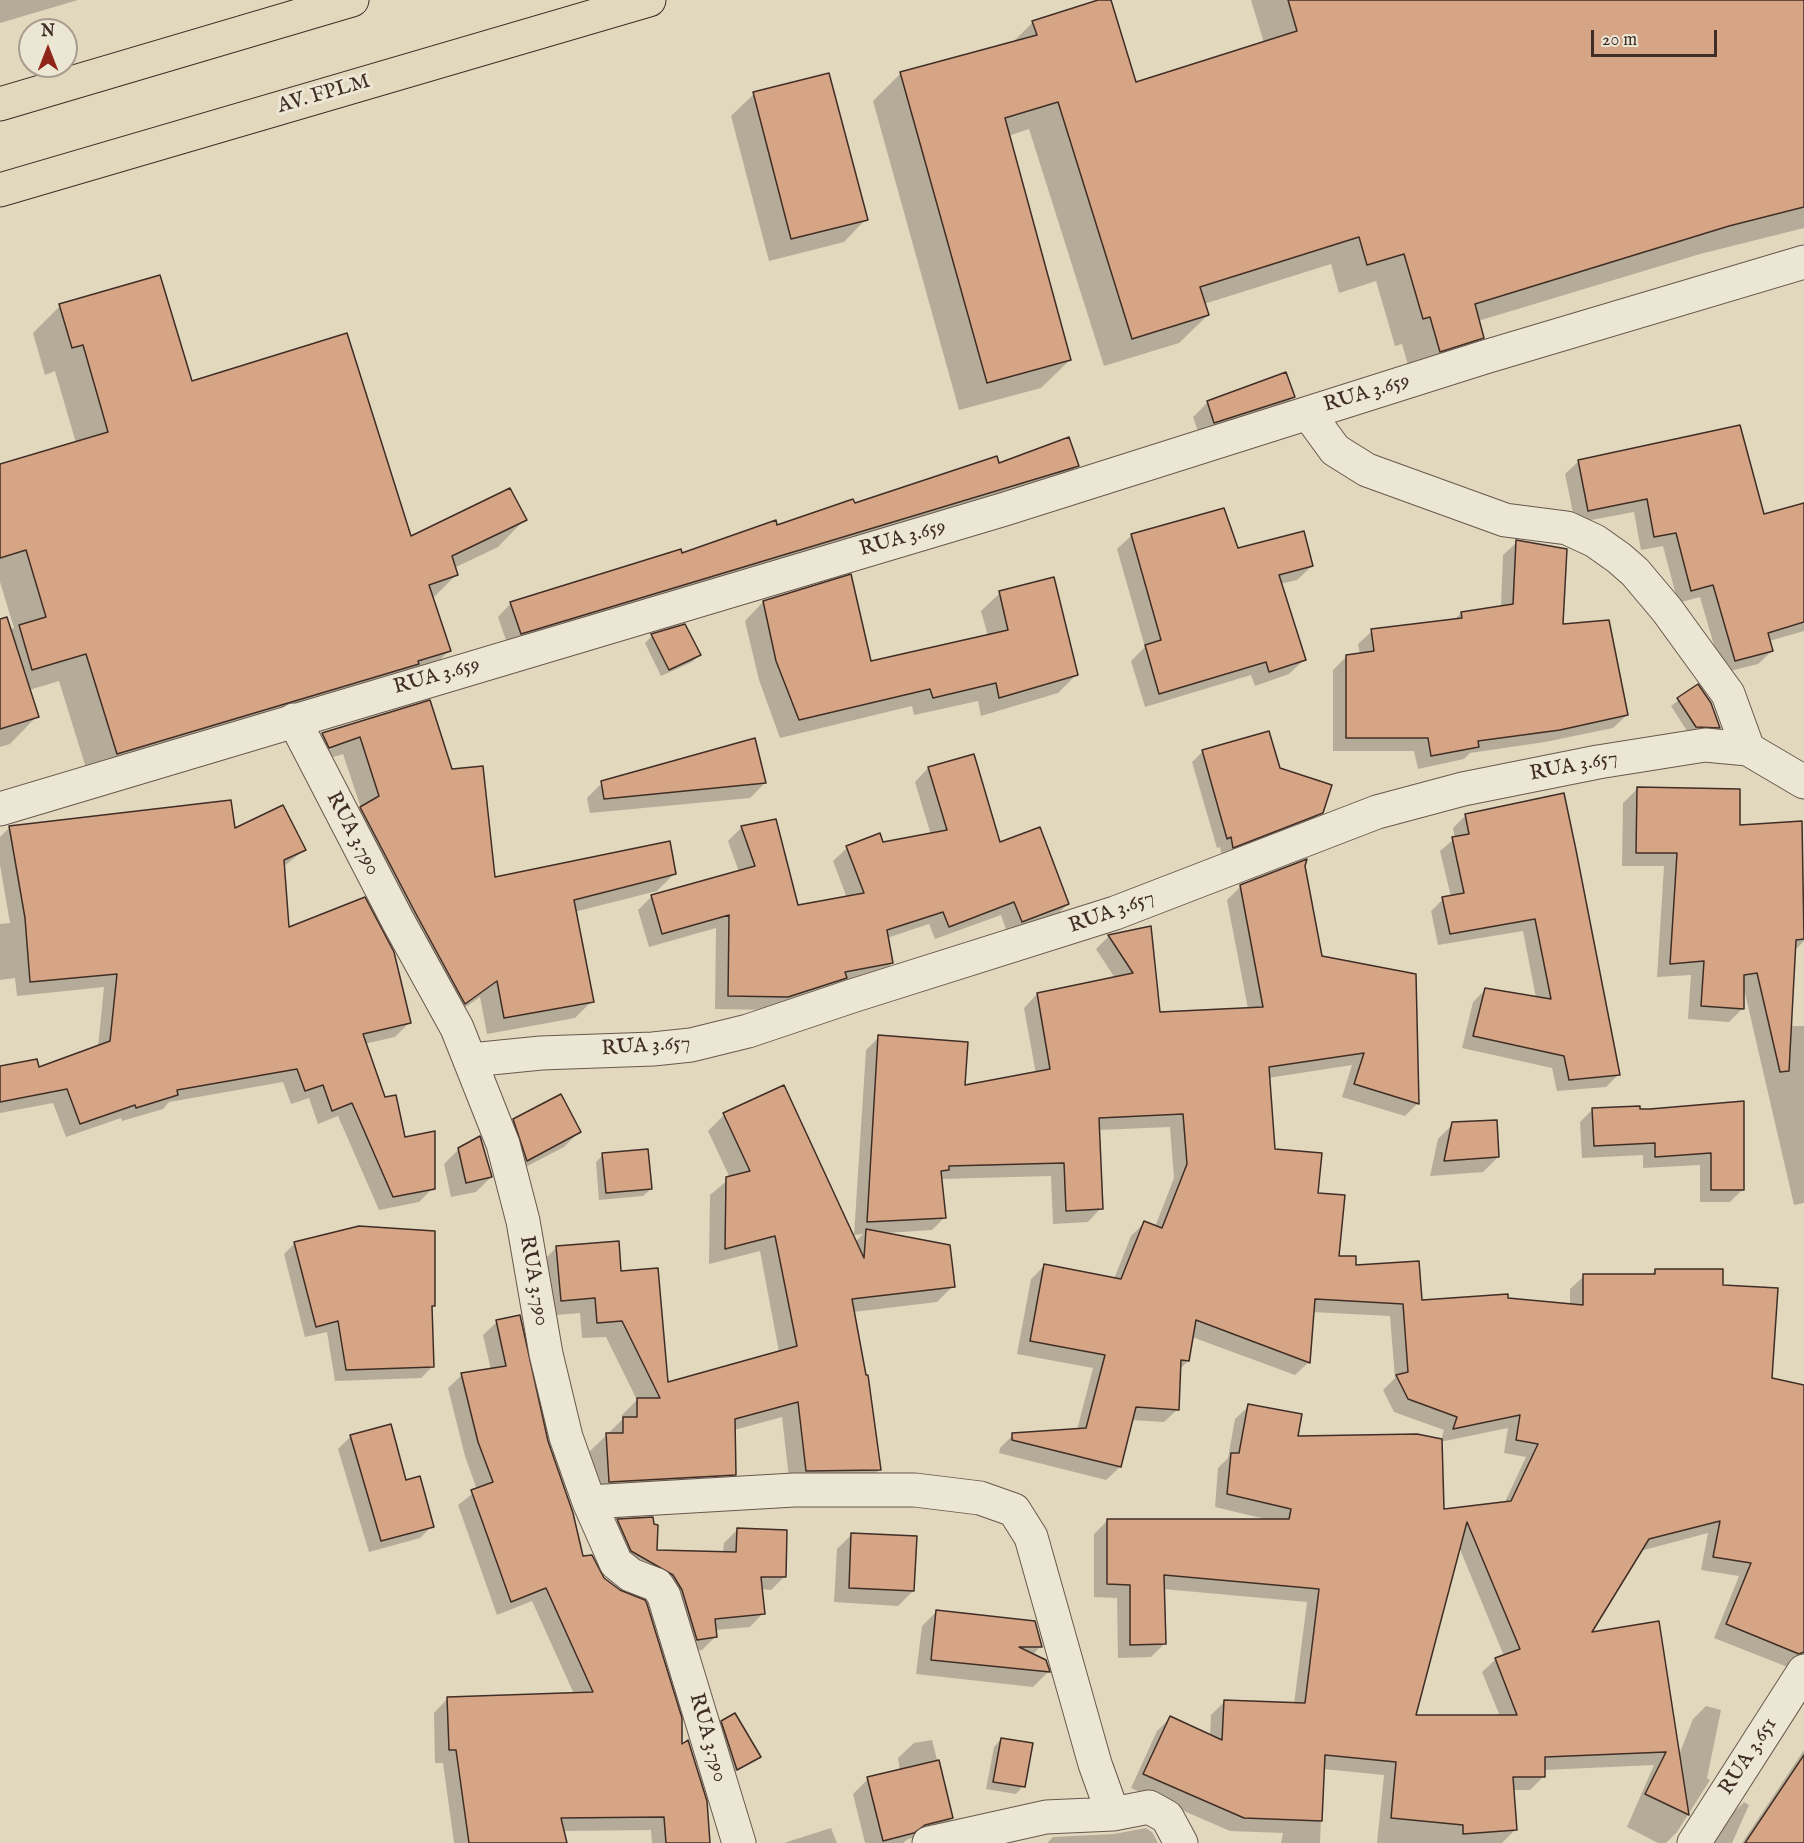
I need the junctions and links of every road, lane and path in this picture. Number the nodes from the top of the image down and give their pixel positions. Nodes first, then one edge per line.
1 (352, 0) edge
2 (648, 0) edge
3 (0, 104) edge
4 (0, 190) edge
5 (1804, 262) edge
6 (1308, 413) junction
7 (294, 720) junction
8 (1748, 749) junction
9 (1804, 782) edge
10 (0, 809) edge
11 (471, 1060) junction
12 (589, 1502) junction
13 (1804, 1671) edge
14 (1113, 1814) junction
15 (739, 1843) edge
16 (929, 1843) edge
17 (1181, 1843) edge
18 (1694, 1843) edge

1 - 3 main road
2 - 4 main road, AV. FPLM
5 - 6 street, RUA 3.659
6 - 7 street, RUA 3.659
6 - 8 street
7 - 10 street, RUA 3.659
7 - 11 street, RUA 3.790
8 - 9 street
8 - 11 street, RUA 3.657
11 - 12 street, RUA 3.790
12 - 14 street
12 - 15 street, RUA 3.790
13 - 18 street, RUA 3.651
14 - 16 street
14 - 17 street

